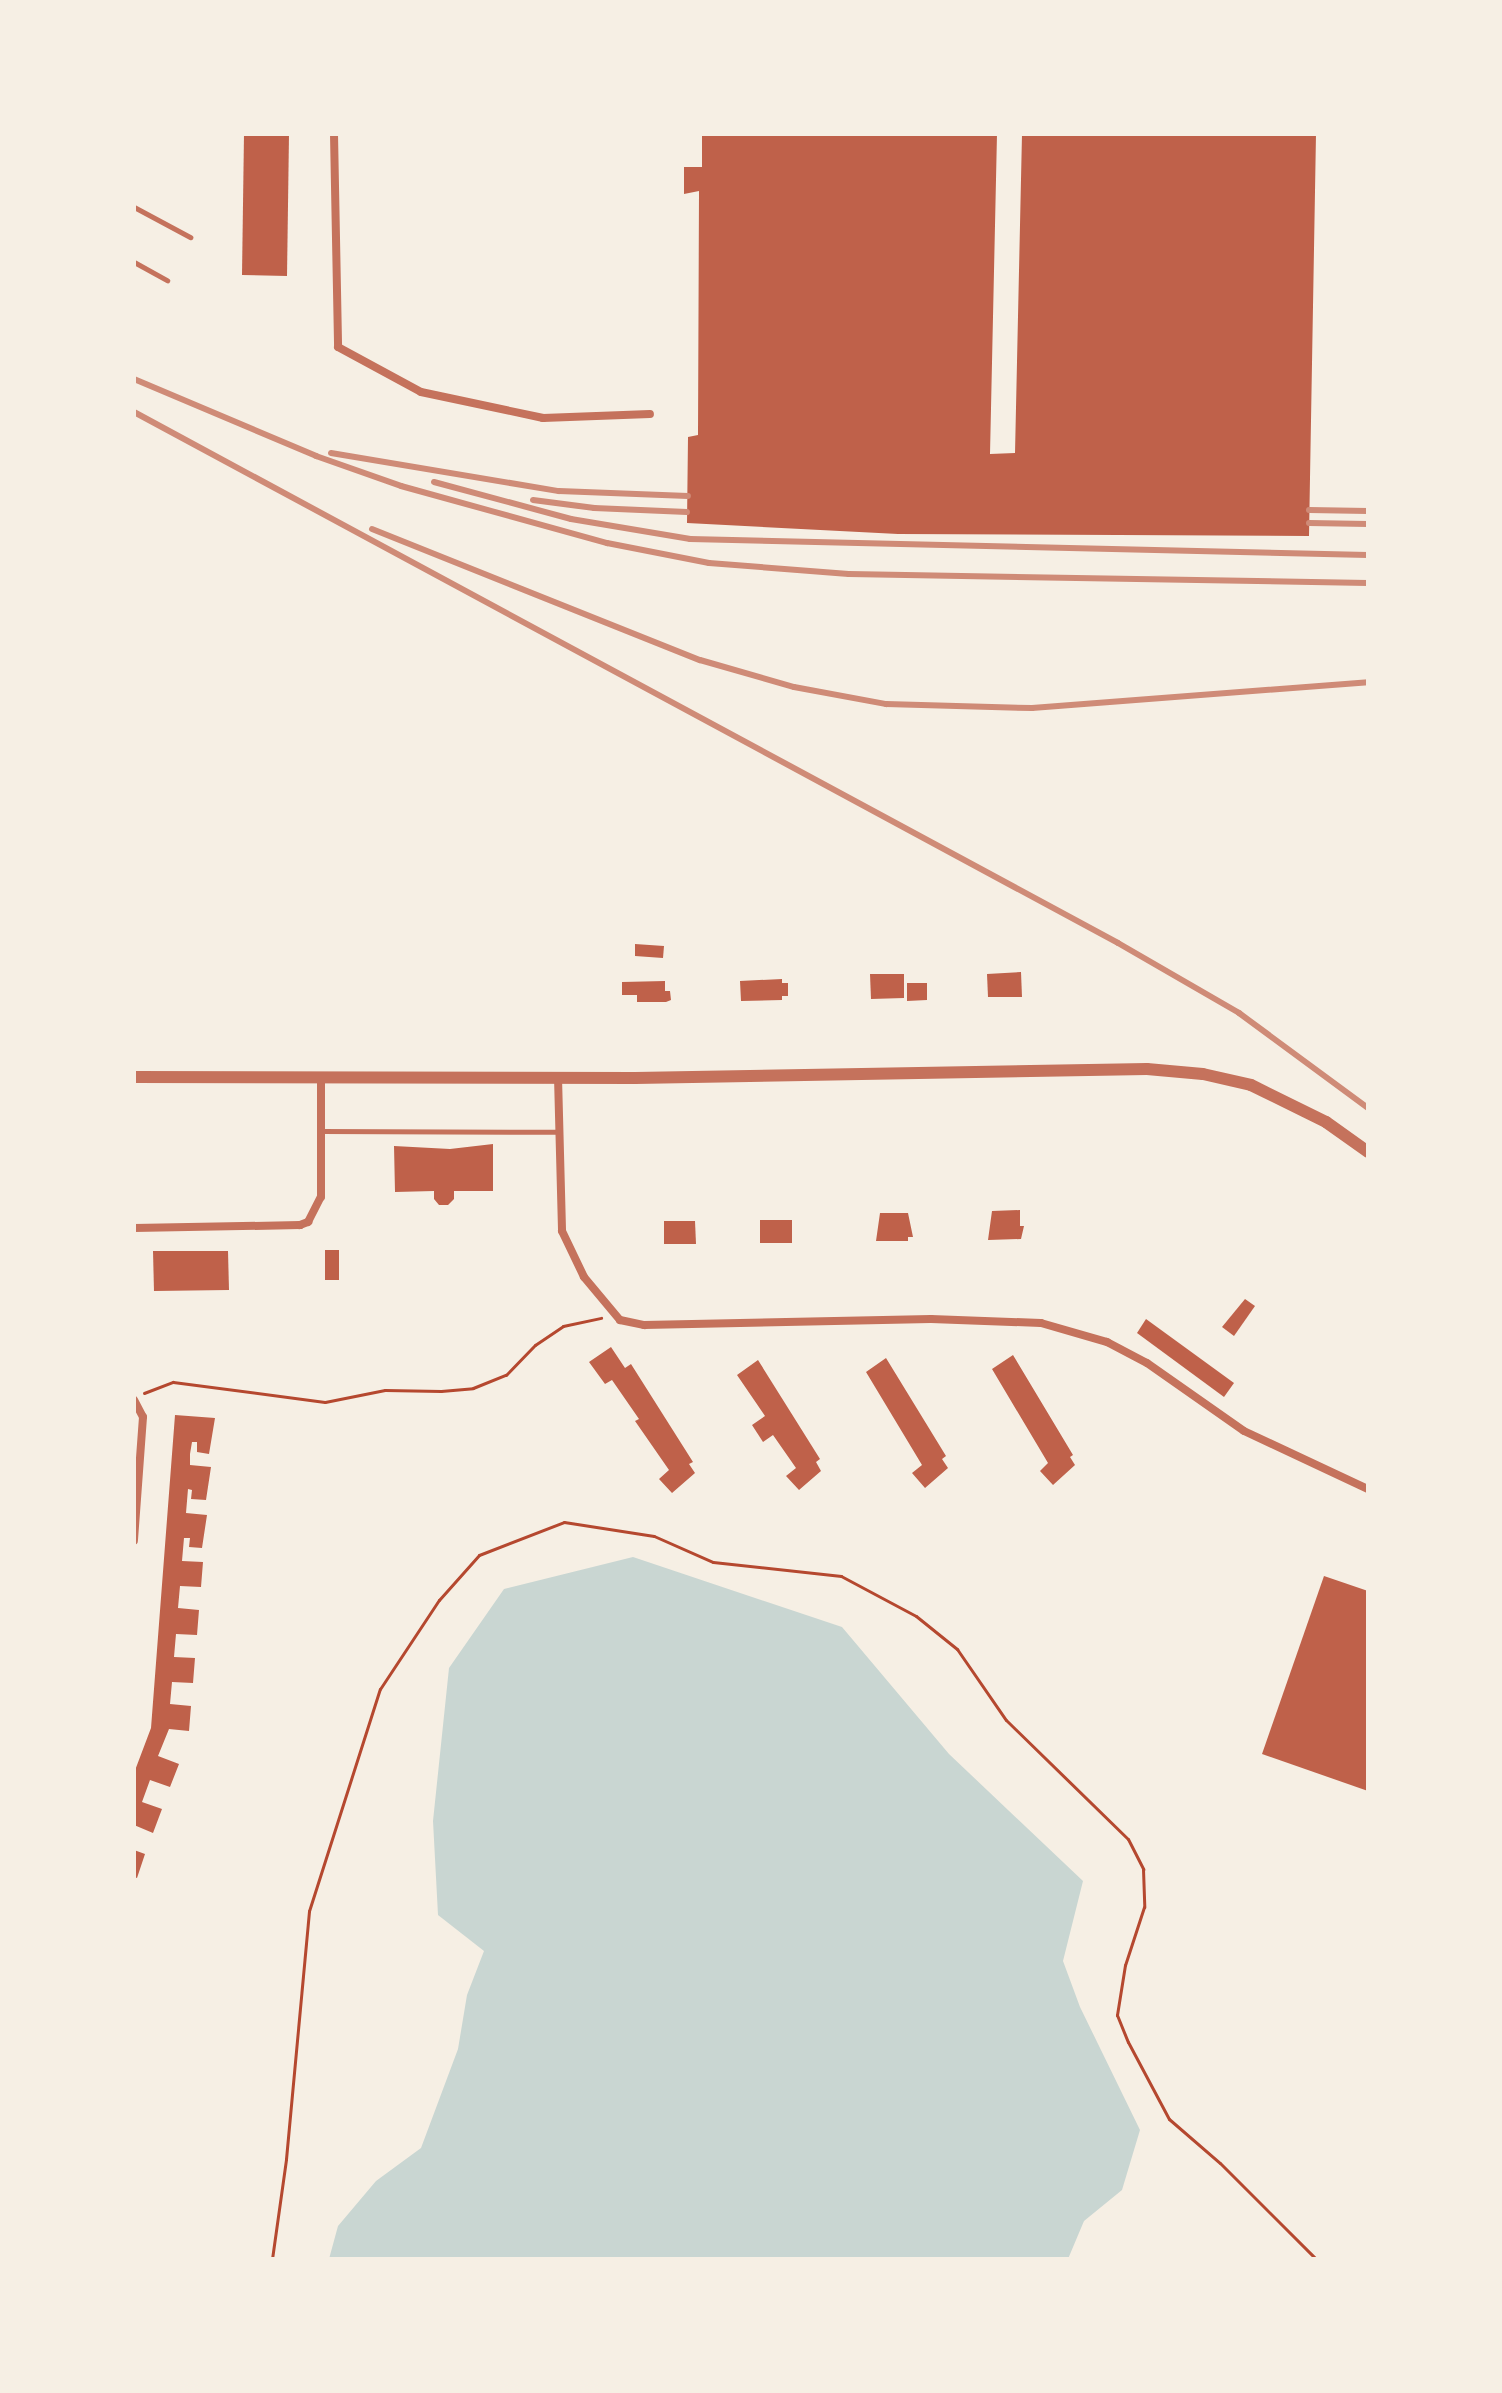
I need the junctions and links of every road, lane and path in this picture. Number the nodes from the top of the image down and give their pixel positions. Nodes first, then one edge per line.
1 (334, 134) edge
2 (134, 207) edge
3 (190, 237) dead end
4 (134, 262) edge
5 (167, 280) dead end
6 (650, 414) dead end
7 (134, 1077) edge
8 (558, 1077) junction
9 (321, 1080) junction
10 (322, 1131) junction
11 (557, 1132) junction
12 (1368, 1152) edge
13 (134, 1228) edge
14 (611, 1314) junction
15 (134, 1400) edge
16 (1368, 1489) edge
17 (134, 1541) edge
18 (272, 2259) edge
19 (1316, 2259) edge

1 - 6 street
2 - 3 lane
4 - 5 lane
7 - 9 street
8 - 9 street
8 - 11 street
8 - 12 street
9 - 10 street
10 - 11 lane
10 - 13 street
11 - 14 street
14 - 15 path
14 - 16 street
15 - 17 street
18 - 19 path

